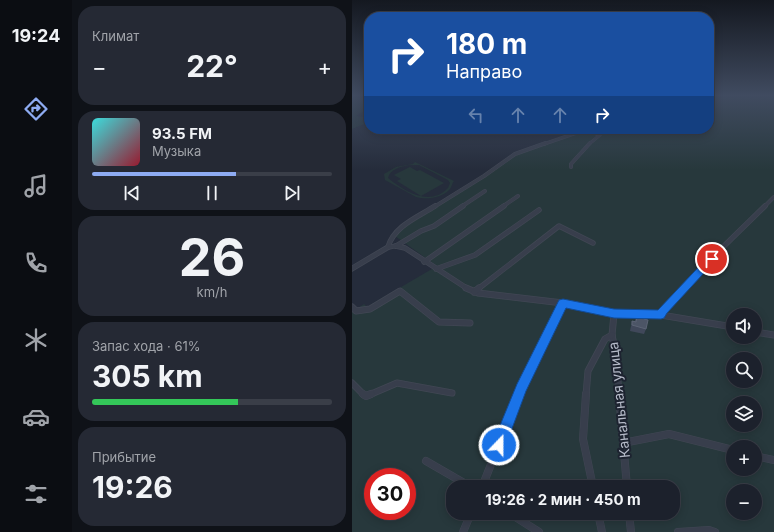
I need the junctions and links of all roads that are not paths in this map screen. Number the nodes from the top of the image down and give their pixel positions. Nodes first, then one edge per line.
1 (573, 134) edge
2 (598, 134) edge
3 (570, 167) dead end
4 (485, 191) dead end
5 (518, 196) dead end
6 (774, 197) edge
7 (539, 210) dead end
8 (593, 243) dead end
9 (396, 246) junction
10 (388, 247) junction
11 (424, 262) junction
12 (352, 269) edge
13 (436, 269) junction
14 (474, 292) junction
15 (563, 303) junction
16 (353, 311) edge
17 (614, 314) junction
18 (661, 315) junction
19 (470, 323) dead end
20 (726, 327) edge
21 (762, 333) edge
22 (612, 335) junction
23 (774, 335) edge
24 (352, 383) edge
25 (452, 393) dead end
26 (623, 442) junction
27 (726, 448) edge
28 (762, 457) edge
29 (426, 460) dead end
30 (774, 460) edge
31 (459, 480) edge
32 (485, 480) edge
33 (592, 480) edge
34 (626, 480) edge
35 (468, 520) edge
36 (518, 520) edge
37 (599, 520) edge
38 (630, 520) edge
39 (463, 532) edge
40 (539, 532) edge
41 (602, 532) edge
42 (631, 532) edge
43 (678, 532) edge
44 (715, 532) edge

1 - 10 street
2 - 3 street
4 - 9 street
5 - 11 street
6 - 18 street
7 - 13 street
8 - 14 street
9 - 10 street
9 - 11 street
10 - 12 street
11 - 13 street
13 - 14 street
14 - 15 street
15 - 17 street
15 - 32 street
16 - 19 street
17 - 18 street
17 - 22 street, Канальная улица
18 - 20 street
21 - 23 street
22 - 26 street, Канальная улица
22 - 33 street
24 - 25 street
26 - 27 street
26 - 34 street, Канальная улица
28 - 30 street
29 - 31 street
35 - 39 street
36 - 40 street
37 - 41 street
38 - 42 street
43 - 44 street

